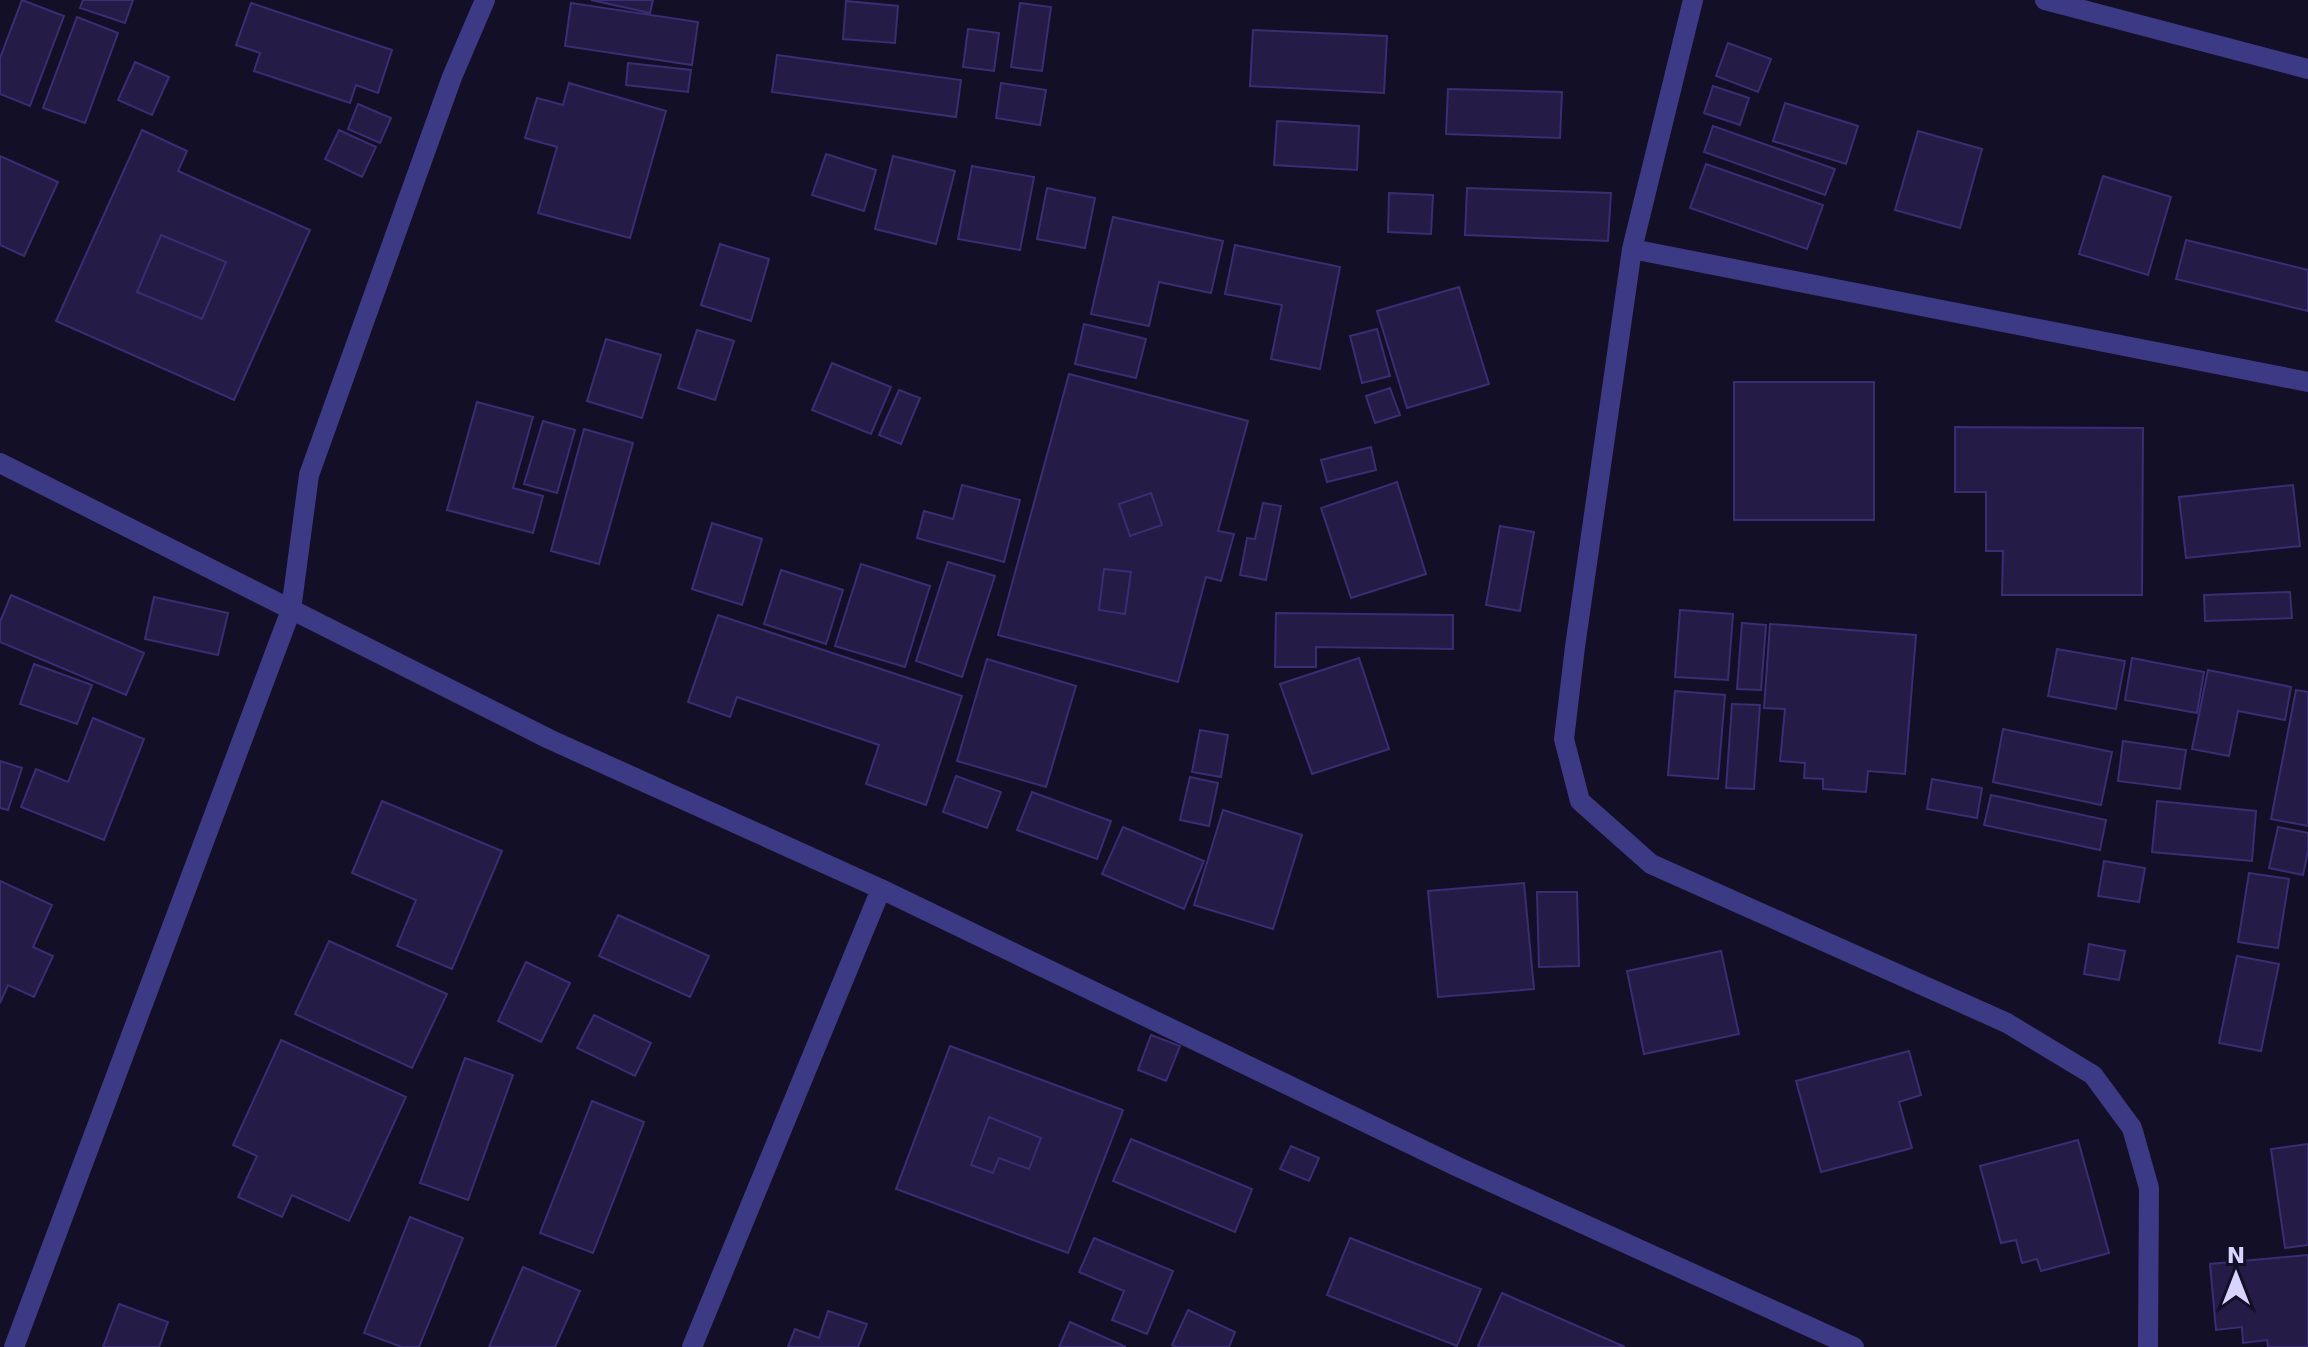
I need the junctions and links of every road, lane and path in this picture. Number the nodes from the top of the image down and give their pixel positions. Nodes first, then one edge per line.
1 (485, 0) edge
2 (1693, 0) edge
3 (2045, 0) edge
4 (2308, 69) edge
5 (1632, 249) junction
6 (2308, 382) edge
7 (0, 463) edge
8 (291, 610) junction
9 (881, 889) junction
10 (14, 1347) edge
11 (692, 1347) edge
12 (1854, 1347) edge
13 (2148, 1347) edge

1 - 8 street
2 - 5 street
3 - 4 street
5 - 6 street
5 - 13 street
7 - 8 street
8 - 9 street
8 - 10 street
9 - 11 street
9 - 12 street

